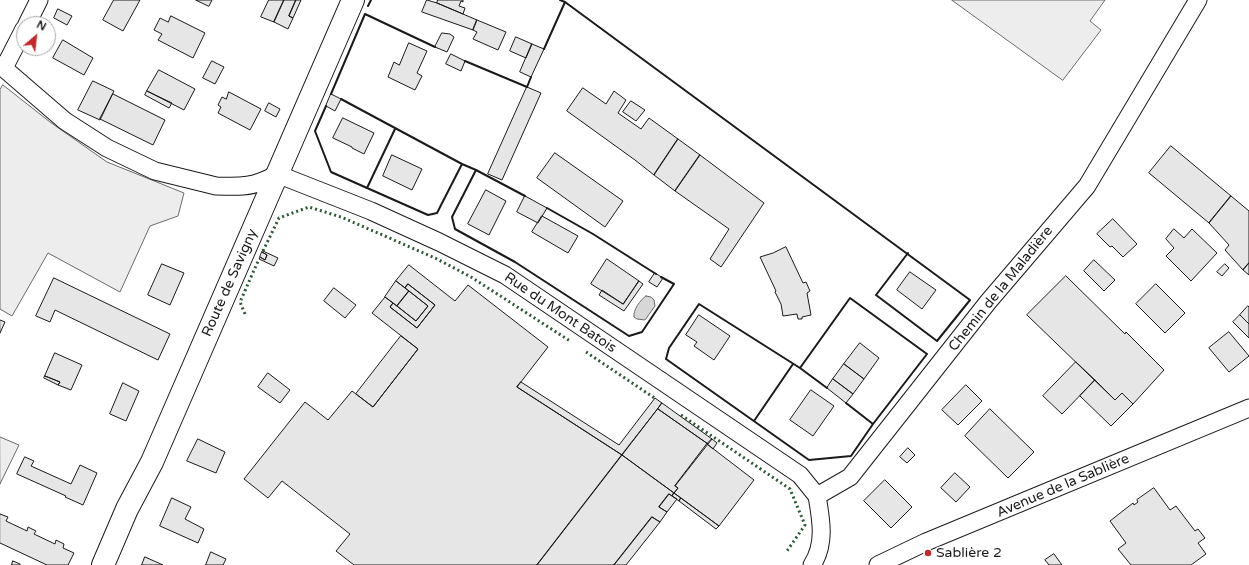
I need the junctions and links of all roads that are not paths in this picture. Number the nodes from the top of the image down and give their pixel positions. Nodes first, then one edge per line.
1 (39, 0) edge
2 (353, 0) edge
3 (1198, 0) edge
4 (31, 16) edge
5 (16, 43) edge
6 (2, 67) edge
7 (277, 174) junction
8 (1249, 408) edge
9 (817, 496) junction
10 (102, 565) edge
11 (812, 565) edge
12 (878, 565) edge

1 - 4 street
2 - 7 main road, Route de Savigny
3 - 9 street, Chemin de la Maladière
5 - 6 street
6 - 7 street
7 - 9 street, Rue du Mont Batois
7 - 10 main road, Route de Savigny
8 - 12 street, Avenue de la Sablière
9 - 11 street

